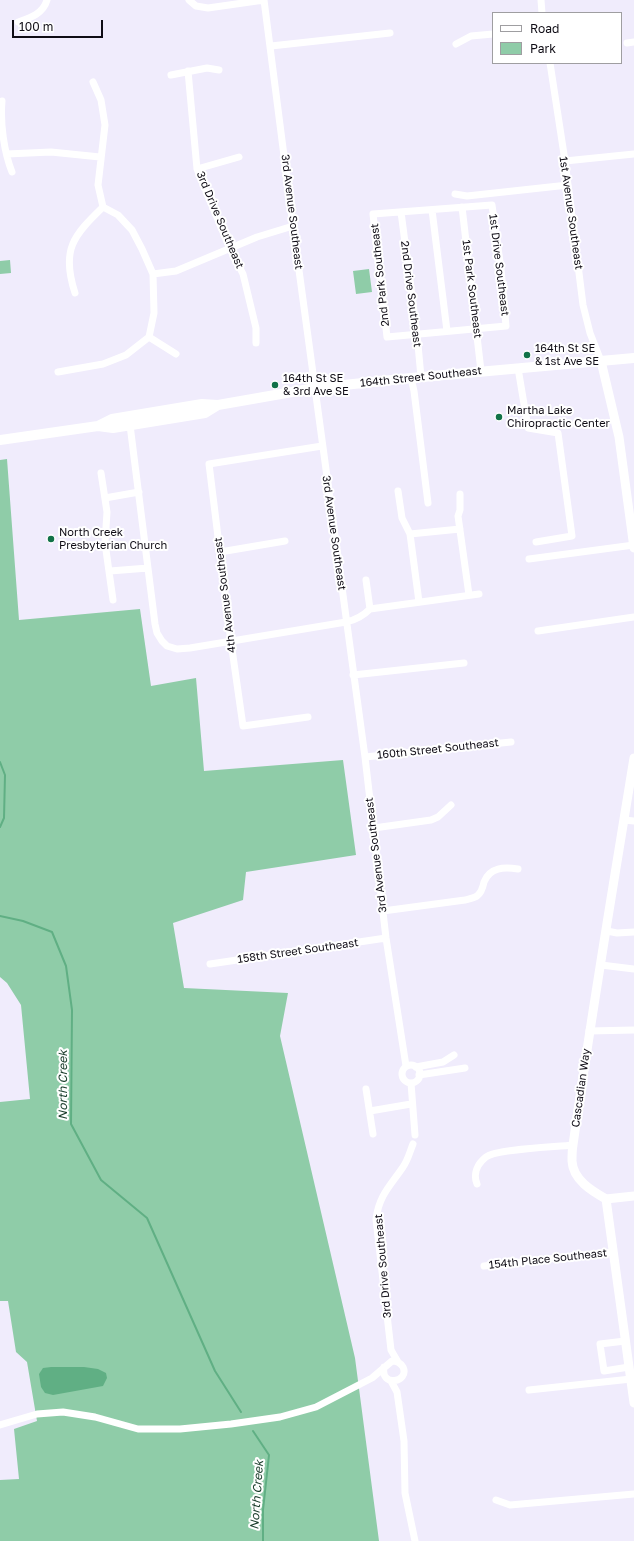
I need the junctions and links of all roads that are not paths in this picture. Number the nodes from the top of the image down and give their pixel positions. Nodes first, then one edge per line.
1 (47, 0) edge
2 (190, 0) edge
3 (264, 0) edge
4 (540, 0) edge
5 (542, 12) edge
6 (18, 22) dead end
7 (390, 33) dead end
8 (492, 34) edge
9 (456, 44) dead end
10 (270, 46) junction
11 (550, 64) edge
12 (219, 70) dead end
13 (188, 71) junction
14 (171, 75) dead end
15 (93, 82) dead end
16 (2, 102) dead end
17 (7, 154) junction
18 (634, 154) edge
19 (100, 157) junction
20 (239, 157) dead end
21 (565, 161) junction
22 (197, 169) junction
23 (12, 172) dead end
24 (568, 185) junction
25 (456, 194) dead end
26 (103, 207) junction
27 (462, 207) junction
28 (432, 210) junction
29 (401, 212) junction
30 (293, 226) junction
31 (230, 249) junction
32 (153, 274) junction
33 (75, 293) dead end
34 (477, 329) junction
35 (447, 331) junction
36 (417, 334) junction
37 (149, 337) junction
38 (256, 343) dead end
39 (176, 354) dead end
40 (634, 358) edge
41 (600, 361) junction
42 (518, 368) junction
43 (481, 371) junction
44 (58, 372) dead end
45 (416, 377) junction
46 (315, 388) junction
47 (218, 405) junction
48 (130, 425) junction
49 (98, 426) junction
50 (0, 440) edge
51 (322, 446) junction
52 (101, 473) dead end
53 (398, 491) dead end
54 (139, 492) junction
55 (460, 494) dead end
56 (105, 498) junction
57 (428, 503) dead end
58 (460, 529) junction
59 (410, 534) junction
60 (285, 540) dead end
61 (536, 542) dead end
62 (634, 545) edge
63 (634, 548) edge
64 (220, 552) junction
65 (529, 559) dead end
66 (148, 568) junction
67 (110, 571) junction
68 (366, 580) dead end
69 (478, 594) dead end
70 (469, 595) junction
71 (113, 600) dead end
72 (418, 602) junction
73 (370, 609) junction
74 (634, 617) edge
75 (346, 622) junction
76 (538, 631) dead end
77 (231, 642) junction
78 (464, 663) dead end
79 (353, 675) junction
80 (308, 717) dead end
81 (510, 742) dead end
82 (365, 757) junction
83 (634, 758) edge
84 (632, 782) edge
85 (451, 805) dead end
86 (624, 820) junction
87 (634, 821) edge
88 (374, 828) junction
89 (518, 869) dead end
90 (383, 911) junction
91 (607, 931) junction
92 (634, 932) edge
93 (386, 938) junction
94 (210, 964) dead end
95 (601, 965) junction
96 (634, 969) edge
97 (634, 1030) edge
98 (589, 1031) junction
99 (454, 1055) dead end
100 (406, 1066) junction
101 (416, 1067) junction
102 (465, 1068) dead end
103 (419, 1075) junction
104 (411, 1083) junction
105 (366, 1089) dead end
106 (411, 1104) junction
107 (370, 1111) junction
108 (373, 1134) dead end
109 (415, 1135) dead end
110 (413, 1144) dead end
111 (573, 1145) junction
112 (477, 1184) dead end
113 (634, 1196) edge
114 (606, 1199) junction
115 (613, 1252) junction
116 (484, 1266) dead end
117 (625, 1341) junction
118 (391, 1350) junction
119 (398, 1362) junction
120 (385, 1366) junction
121 (629, 1367) junction
122 (402, 1376) junction
123 (372, 1378) junction
124 (630, 1379) junction
125 (389, 1380) junction
126 (529, 1390) dead end
127 (397, 1392) junction
128 (634, 1403) edge
129 (0, 1425) edge
130 (634, 1494) edge
131 (496, 1500) dead end
132 (415, 1541) edge

1 - 6 street
2 - 3 street
3 - 10 street, 3rd Avenue Southeast
4 - 5 street
7 - 10 street
8 - 9 street
10 - 30 street, 3rd Avenue Southeast
11 - 21 street, 1st Avenue Southeast
12 - 13 street
13 - 14 street
13 - 22 street, 3rd Drive Southeast
15 - 19 street
16 - 17 street
17 - 19 street
17 - 23 street
18 - 21 street
19 - 26 street
20 - 22 street
21 - 24 street, 1st Avenue Southeast
22 - 31 street, 3rd Drive Southeast
24 - 25 street
24 - 41 street, 1st Avenue Southeast
26 - 32 street
26 - 33 street
27 - 28 street
27 - 34 street, 1st Park Southeast
27 - 34 street, 1st Drive Southeast
28 - 29 street
28 - 35 street
29 - 36 street, 2nd Drive Southeast
29 - 36 street, 2nd Park Southeast
30 - 31 street
30 - 46 street, 3rd Avenue Southeast
31 - 32 street
31 - 38 street, 3rd Drive Southeast
32 - 37 street
34 - 35 street
34 - 43 street, 1st Park Southeast
35 - 36 street
36 - 45 street, 2nd Drive Southeast
37 - 39 street
37 - 44 street
40 - 41 main road, 164th Street Southeast
41 - 42 main road, 164th Street Southeast
41 - 62 street
42 - 43 main road, 164th Street Southeast
42 - 61 street
43 - 45 main road, 164th Street Southeast
45 - 46 main road, 164th Street Southeast
45 - 57 street, 2nd Drive Southeast
46 - 47 main road, 164th Street Southeast
46 - 51 street, 3rd Avenue Southeast
47 - 48 main road, 164th Street Southeast
47 - 49 main road, 164th Street Southeast
48 - 49 main road, 164th Street Southeast
48 - 54 street
49 - 50 main road, 164th Street Southeast
51 - 64 street, 4th Avenue Southeast
51 - 75 street, 3rd Avenue Southeast
52 - 56 street
53 - 59 street
54 - 56 street
54 - 66 street
55 - 58 street
56 - 67 street
58 - 59 street
58 - 70 street
59 - 72 street
60 - 64 street
62 - 63 street
62 - 65 street
64 - 77 street, 4th Avenue Southeast
66 - 67 street
66 - 77 street
67 - 71 street
68 - 73 street
69 - 70 street
70 - 72 street
72 - 73 street
73 - 75 street
74 - 76 street
75 - 77 street
75 - 79 street, 3rd Avenue Southeast
77 - 80 street, 4th Avenue Southeast
78 - 79 street
79 - 82 street, 3rd Avenue Southeast
81 - 82 street, 160th Street Southeast
82 - 88 street, 3rd Avenue Southeast
83 - 84 street, Cascadian Way
84 - 86 street, Cascadian Way
85 - 88 street
86 - 87 street
86 - 91 street, Cascadian Way
88 - 90 street, 3rd Avenue Southeast
89 - 90 street
90 - 93 street, 3rd Avenue Southeast
91 - 92 street
91 - 95 street, Cascadian Way
93 - 94 street, 158th Street Southeast
93 - 100 street, 3rd Avenue Southeast
95 - 96 street
95 - 98 street, Cascadian Way
97 - 98 street
98 - 111 street, Cascadian Way
99 - 101 street
100 - 101 street
100 - 104 street
101 - 103 street
102 - 103 street
103 - 104 street
104 - 106 street
105 - 107 street
106 - 107 street
106 - 109 street
107 - 108 street
110 - 118 street, 3rd Drive Southeast
111 - 112 street
111 - 114 street, Cascadian Way
113 - 114 street
114 - 115 street
115 - 116 street, 154th Place Southeast
115 - 117 street
117 - 121 street
117 - 121 street
118 - 119 street, 3rd Drive Southeast
118 - 120 street, 3rd Drive Southeast
119 - 120 street
119 - 122 street
120 - 123 street
120 - 125 street
121 - 124 street
122 - 125 street
122 - 127 street
123 - 125 street
123 - 129 street
124 - 126 street
124 - 128 street
125 - 127 street
127 - 132 street
130 - 131 street

